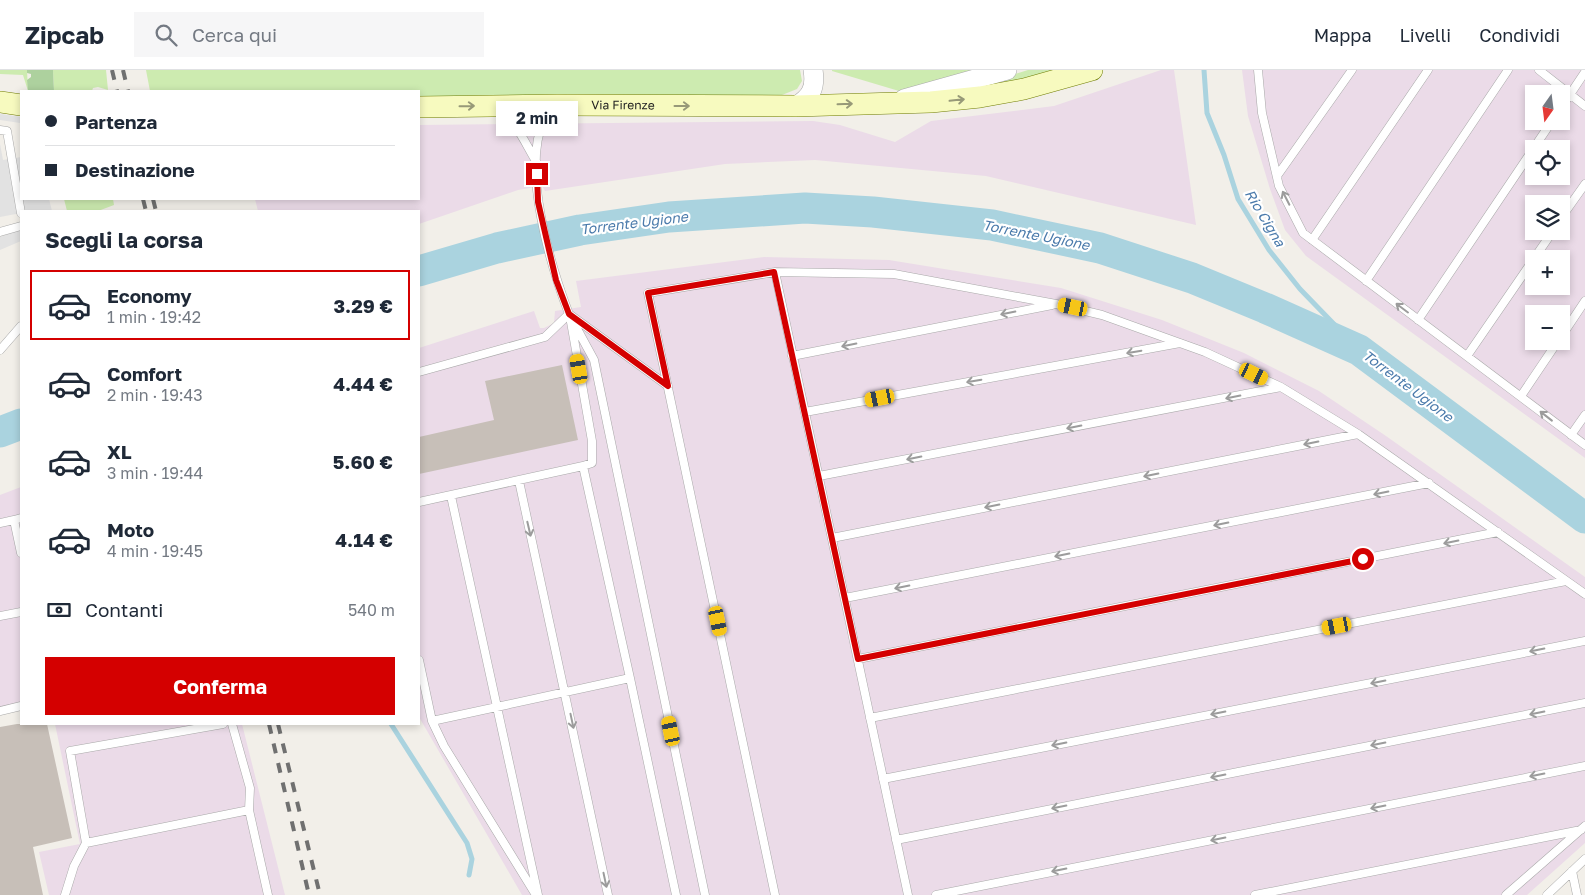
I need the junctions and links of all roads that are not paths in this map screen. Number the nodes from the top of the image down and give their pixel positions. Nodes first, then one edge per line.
1 (813, 70) edge
2 (1007, 70) edge
3 (1092, 70) edge
4 (1258, 70) edge
5 (1352, 70) edge
6 (1428, 70) edge
7 (1508, 70) edge
8 (1539, 70) edge
9 (1585, 72) edge
10 (1558, 85) edge
11 (1570, 94) joint
12 (0, 102) edge
13 (890, 103) junction
14 (20, 105) edge
15 (494, 106) junction
16 (557, 106) junction
17 (796, 106) junction
18 (1585, 106) edge
19 (420, 107) edge
20 (0, 130) edge
21 (1546, 130) edge
22 (536, 161) junction
23 (1277, 176) junction
24 (1585, 184) edge
25 (1570, 205) edge
26 (20, 210) edge
27 (20, 226) edge
28 (0, 232) edge
29 (1312, 240) junction
30 (1546, 240) edge
31 (774, 272) junction
32 (1366, 281) junction
33 (1585, 301) edge
34 (1056, 304) junction
35 (569, 314) junction
36 (1418, 320) junction
37 (1570, 324) edge
38 (20, 327) edge
39 (1182, 343) junction
40 (0, 350) edge
41 (1552, 350) edge
42 (792, 356) junction
43 (1467, 356) junction
44 (420, 372) edge
45 (668, 386) junction
46 (1281, 387) junction
47 (1521, 396) junction
48 (805, 412) junction
49 (1585, 415) edge
50 (1358, 434) junction
51 (1571, 435) junction
52 (1585, 445) edge
53 (583, 466) junction
54 (819, 476) junction
55 (519, 481) junction
56 (1429, 483) junction
57 (451, 496) junction
58 (420, 502) edge
59 (18, 519) edge
60 (0, 523) edge
61 (1498, 532) junction
62 (832, 538) junction
63 (20, 542) edge
64 (1566, 581) junction
65 (1585, 594) edge
66 (845, 598) junction
67 (20, 612) edge
68 (0, 616) edge
69 (1585, 641) edge
70 (858, 659) junction
71 (420, 665) edge
72 (630, 678) junction
73 (565, 692) junction
74 (1585, 704) edge
75 (20, 706) edge
76 (498, 708) junction
77 (0, 711) edge
78 (870, 718) junction
79 (432, 721) junction
80 (217, 725) edge
81 (232, 725) edge
82 (1585, 766) edge
83 (883, 779) junction
84 (249, 810) junction
85 (1583, 828) edge
86 (896, 840) junction
87 (86, 843) junction
88 (1585, 859) edge
89 (1572, 871) junction
90 (65, 895) edge
91 (268, 895) edge
92 (537, 895) edge
93 (608, 895) edge
94 (676, 895) edge
95 (705, 895) edge
96 (776, 895) edge
97 (908, 895) edge
98 (936, 895) edge
99 (1255, 895) edge
100 (1506, 895) edge
101 (1547, 895) edge
102 (1577, 895) edge

1 - 17 street
2 - 13 street, Via Firenze
13 -> 3 main road, Via Firenze
4 - 23 lane
5 - 23 lane
6 - 29 lane
7 - 32 lane
8 - 10 lane
9 - 11 lane
11 - 18 lane
12 - 14 main road
17 -> 13 main road, Via Firenze
15 - 16 main road, Via Firenze
19 -> 15 main road, Via Firenze
15 - 22 lane
16 -> 17 main road, Via Firenze
16 - 22 lane
20 - 26 lane
21 - 36 lane
22 - 35 lane
29 -> 23 lane
24 - 25 lane
27 - 28 lane
29 - 32 lane
30 - 43 lane
31 - 34 lane
31 - 42 lane
31 - 45 lane
36 -> 32 lane
33 - 37 lane
34 - 39 lane
34 -> 42 lane
35 - 44 lane
35 - 45 lane
35 - 53 lane
35 - 95 lane
36 - 43 lane
38 - 40 lane
39 - 46 lane
39 -> 48 lane
41 - 47 lane
42 - 48 lane
43 - 47 lane
45 - 96 lane
46 - 50 lane
46 -> 54 lane
51 -> 47 lane
48 - 54 lane
49 - 51 lane
50 - 56 lane
50 -> 62 lane
51 - 52 lane
53 - 55 lane
53 - 72 lane
54 - 62 lane
55 - 57 lane
55 -> 73 lane
56 - 61 lane
56 -> 66 lane
57 - 58 lane
57 - 76 lane
59 - 60 lane
59 - 63 lane
61 - 64 lane
61 -> 70 lane
62 - 66 lane
64 - 65 lane
64 - 78 lane
66 - 70 lane
67 - 68 lane
69 -> 83 lane
70 - 78 lane
71 - 79 lane
72 - 73 lane
72 - 94 lane
73 - 76 lane
73 -> 93 lane
74 -> 86 lane
75 - 77 lane
76 - 79 lane
76 - 92 lane
78 - 83 lane
79 - 92 lane
80 - 87 lane
81 - 84 lane
82 -> 98 lane
83 - 86 lane
84 - 87 lane
84 - 91 lane
85 - 99 lane
85 - 100 lane
86 - 97 lane
87 - 90 lane
88 - 89 lane
89 - 101 lane
89 - 102 lane

